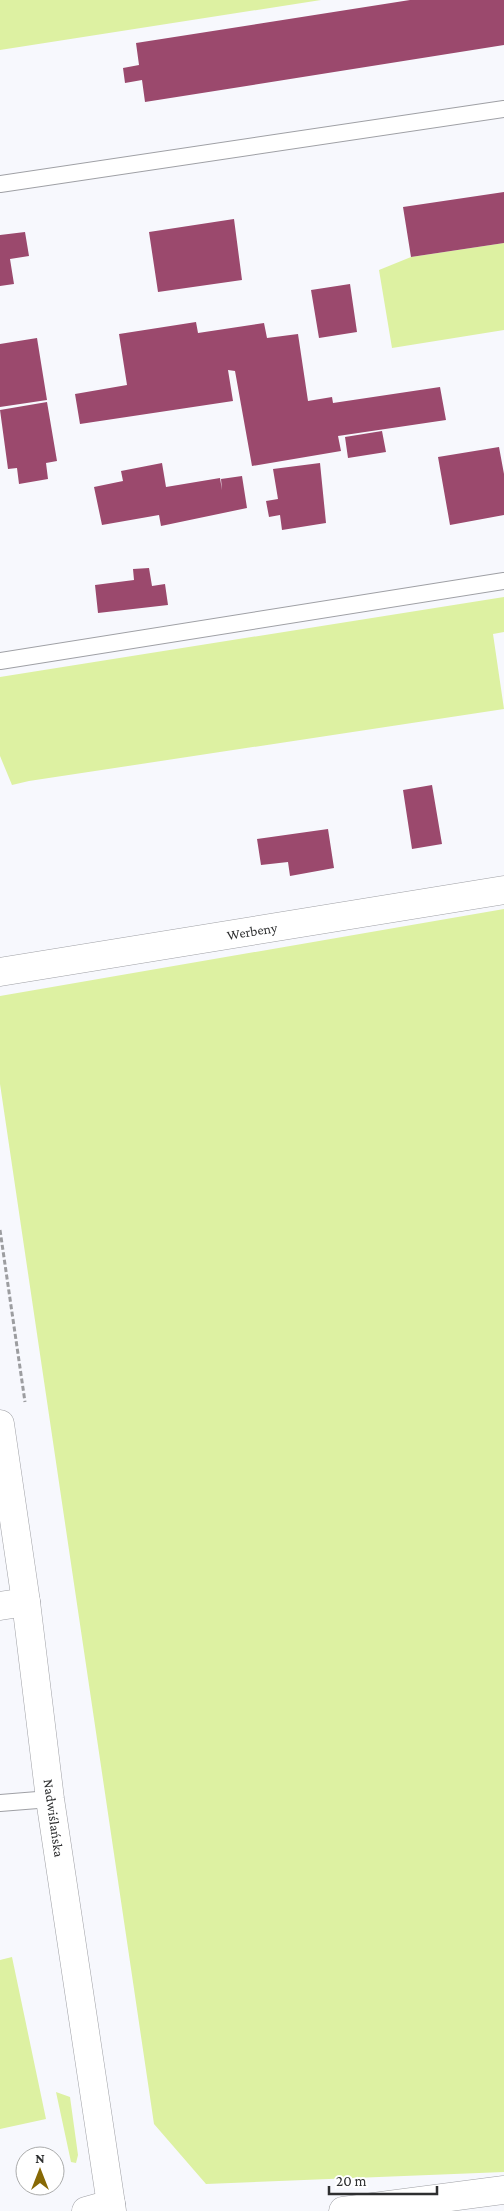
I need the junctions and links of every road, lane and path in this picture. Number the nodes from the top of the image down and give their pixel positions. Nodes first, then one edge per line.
1 (504, 109) edge
2 (0, 184) edge
3 (504, 581) edge
4 (0, 661) edge
5 (504, 890) edge
6 (0, 972) edge
7 (0, 1424) edge
8 (13, 1604) edge
9 (50, 1799) junction
10 (0, 1803) edge
11 (504, 2190) edge
12 (103, 2209) edge
13 (343, 2211) edge

1 - 2 lane
3 - 4 lane
5 - 6 main road, Werbeny
7 - 8 main road, Nadwiślańska
8 - 9 main road, Nadwiślańska
9 - 10 lane
9 - 12 main road, Nadwiślańska
11 - 13 main road

